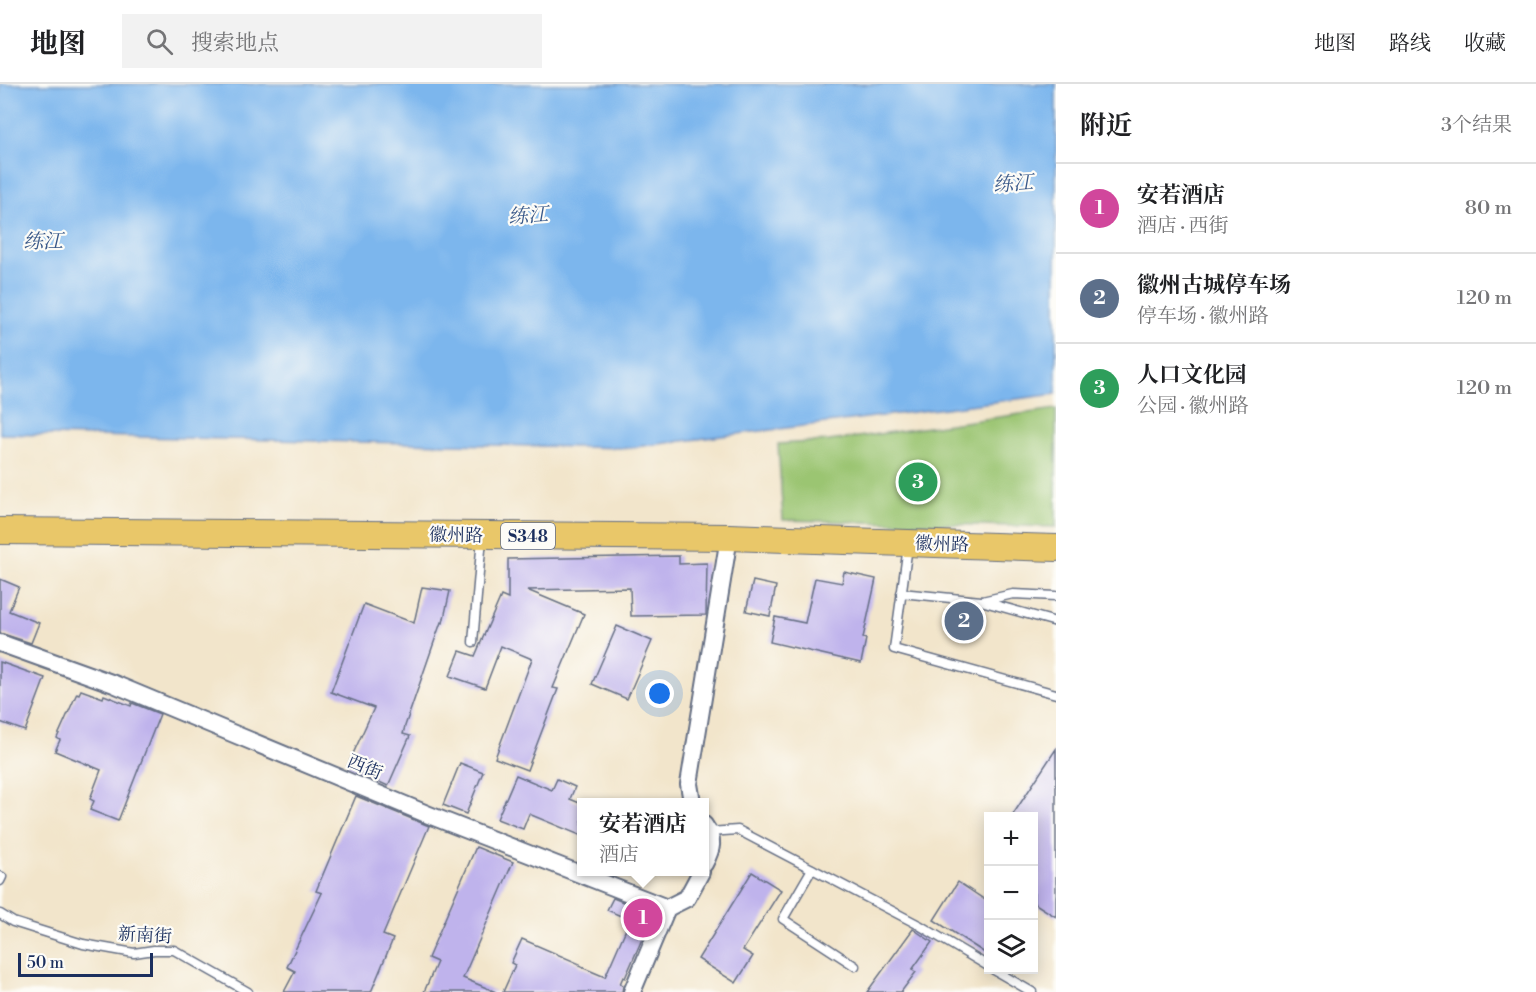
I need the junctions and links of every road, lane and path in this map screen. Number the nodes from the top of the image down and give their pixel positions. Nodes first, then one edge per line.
1 (0, 531) edge
2 (482, 536) junction
3 (729, 537) junction
4 (908, 543) junction
5 (1056, 548) edge
6 (901, 593) junction
7 (1056, 596) edge
8 (981, 601) junction
9 (1056, 622) edge
10 (473, 642) dead end
11 (0, 643) edge
12 (1056, 694) edge
13 (691, 798) edge
14 (709, 829) edge
15 (709, 837) edge
16 (709, 855) edge
17 (812, 869) junction
18 (577, 873) edge
19 (0, 876) edge
20 (585, 876) edge
21 (699, 876) edge
22 (0, 881) edge
23 (667, 908) junction
24 (0, 914) edge
25 (984, 964) edge
26 (855, 966) dead end
27 (1002, 974) edge
28 (248, 992) edge
29 (632, 992) edge
30 (1032, 992) edge

1 - 2 main road, 徽州路 / S348
2 - 3 main road, 徽州路 / S348
2 - 10 lane
3 - 4 main road, 徽州路 / S348
3 - 13 street
4 - 5 main road, 徽州路 / S348
4 - 6 lane
6 - 8 lane
6 - 12 lane
7 - 8 lane
8 - 9 lane
11 - 18 street, 西街
14 - 17 lane
15 - 16 street
17 - 25 lane
17 - 26 lane
19 - 22 lane
20 - 23 street, 西街
21 - 23 street
23 - 29 street
24 - 28 lane, 新南街
27 - 30 lane

